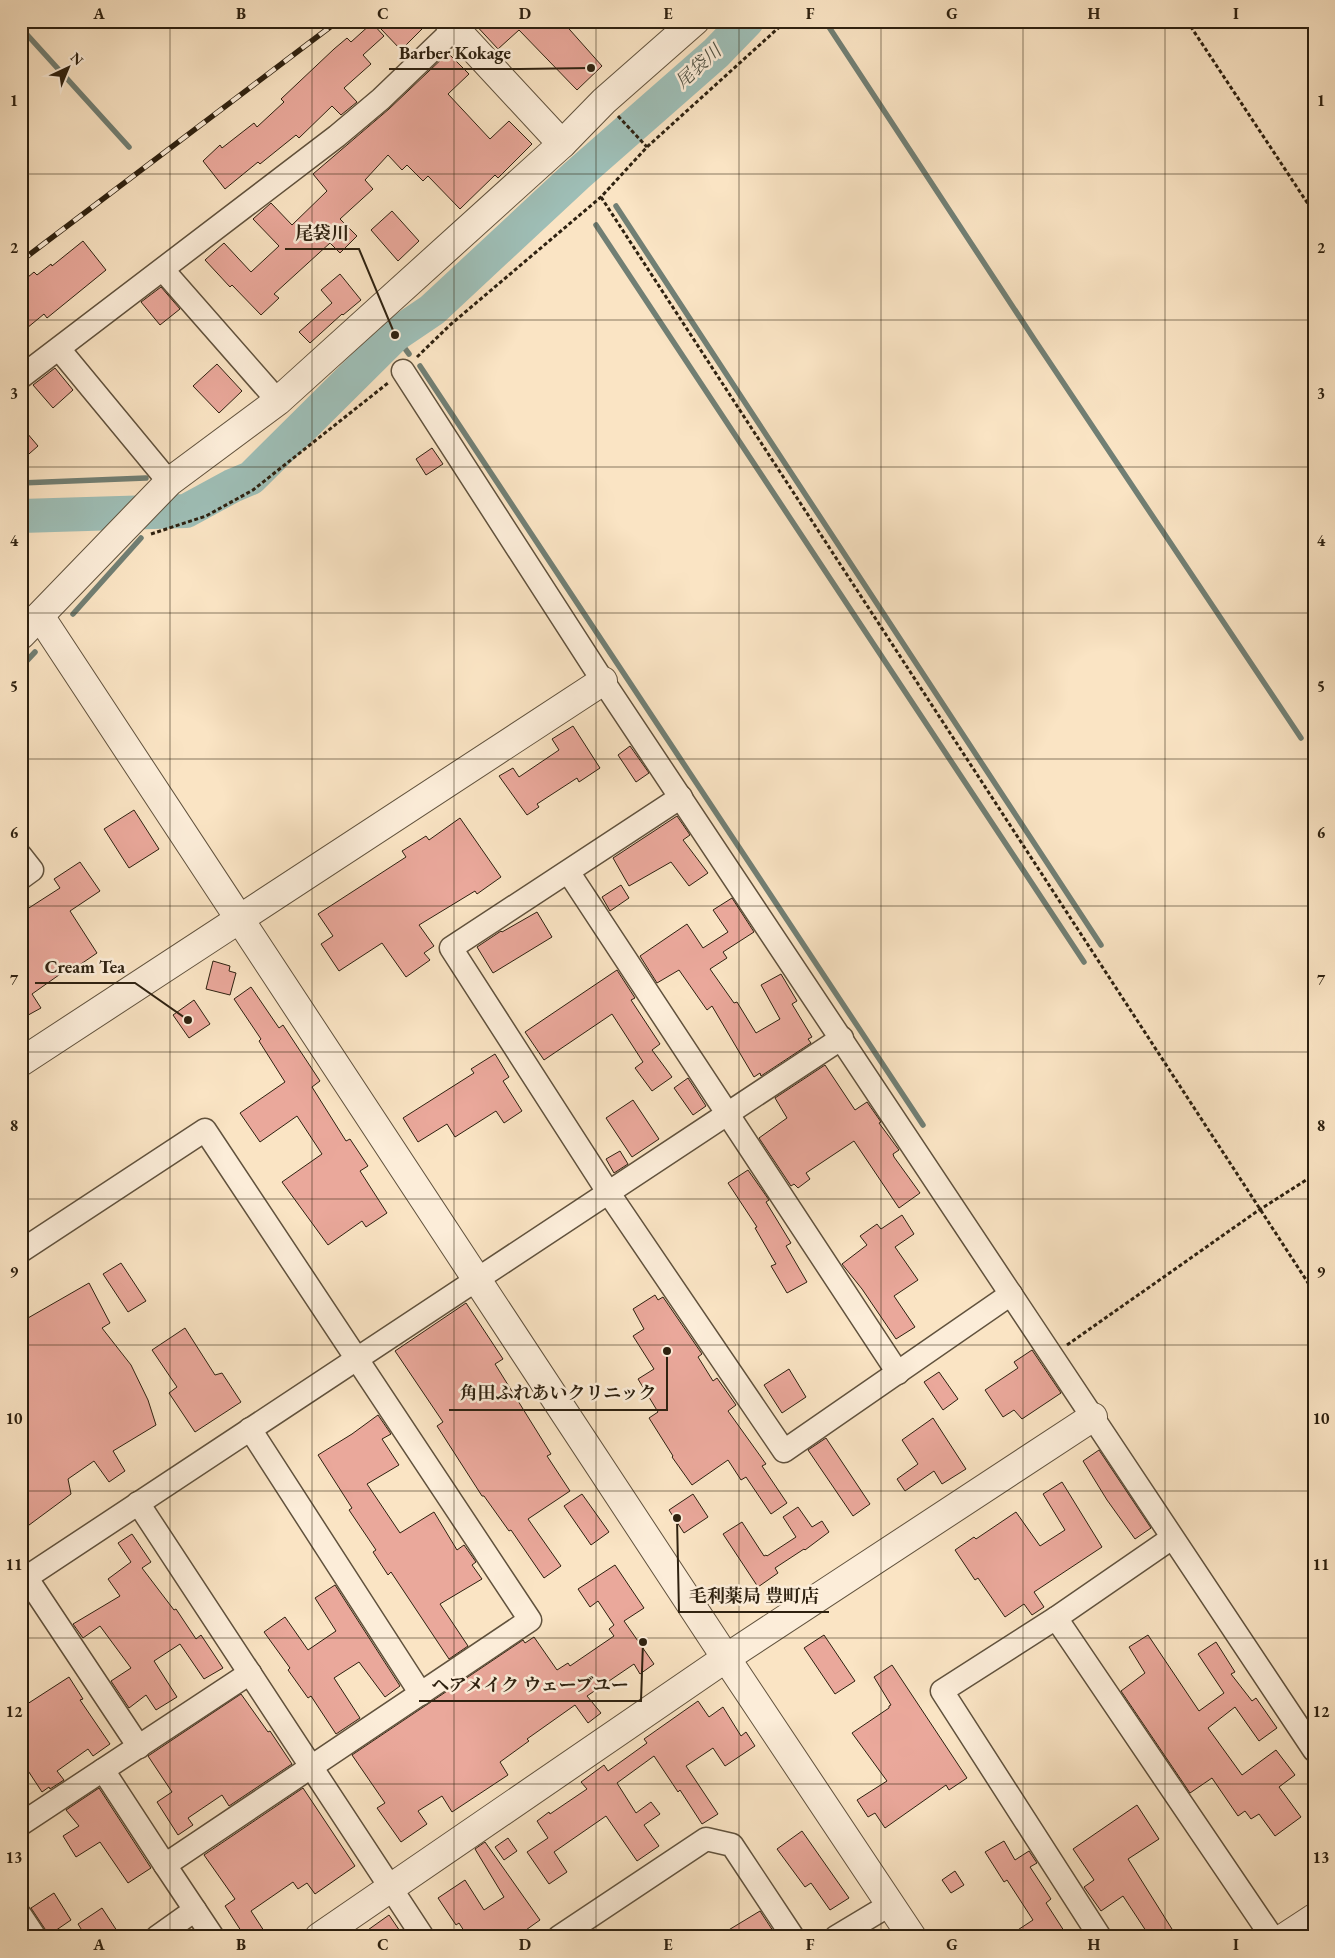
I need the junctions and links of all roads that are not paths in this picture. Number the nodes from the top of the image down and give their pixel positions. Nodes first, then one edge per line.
1 (695, 21) edge
2 (451, 25) edge
3 (562, 144) junction
4 (163, 270) junction
5 (59, 349) junction
6 (403, 371) road end
7 (21, 376) edge
8 (278, 401) junction
9 (160, 491) junction
10 (30, 625) edge
11 (604, 681) junction
12 (681, 797) junction
13 (21, 856) edge
14 (568, 872) junction
15 (21, 878) edge
16 (240, 918) junction
17 (842, 1038) junction
18 (21, 1062) edge
19 (727, 1114) junction
20 (608, 1192) junction
21 (21, 1251) edge
22 (477, 1279) junction
23 (1011, 1294) junction
24 (357, 1358) junction
25 (898, 1373) junction
26 (1093, 1417) junction
27 (250, 1429) junction
28 (138, 1503) junction
29 (1172, 1538) junction
30 (24, 1579) edge
31 (1056, 1618) junction
32 (726, 1658) junction
33 (250, 1673) junction
34 (421, 1694) junction
35 (138, 1746) junction
36 (1314, 1750) edge
37 (312, 1768) junction
38 (103, 1770) junction
39 (25, 1814) edge
40 (165, 1865) junction
41 (391, 1889) junction
42 (891, 1904) junction
43 (196, 1910) junction
44 (21, 1916) edge
45 (1314, 1918) edge
46 (35, 1937) edge
47 (157, 1937) edge
48 (213, 1937) edge
49 (319, 1937) edge
50 (423, 1937) edge
51 (560, 1937) edge
52 (793, 1937) edge
53 (836, 1937) edge
54 (912, 1937) edge
55 (1100, 1937) edge
56 (1272, 1937) edge
57 (1284, 1937) edge

1 - 3 street
2 - 3 street
2 - 4 street
3 - 8 street
4 - 5 street
4 - 8 street
5 - 7 street
5 - 9 street
6 - 11 street
8 - 9 street
9 - 10 street
10 - 16 street
11 - 12 street
11 - 16 street
12 - 14 street
12 - 17 street
13 - 15 street
14 - 19 street
14 - 20 street
16 - 18 street
16 - 22 street
17 - 19 street
17 - 23 street
19 - 20 street
19 - 25 street
20 - 22 street
20 - 25 street
21 - 24 street
22 - 24 street
22 - 32 street
23 - 25 street
23 - 26 street
24 - 27 street
24 - 34 street
26 - 29 street
26 - 32 street
27 - 28 street
27 - 34 street
28 - 30 street
28 - 33 street
29 - 31 street
29 - 36 street
30 - 35 street
31 - 55 street
31 - 56 street
32 - 41 street
32 - 42 street
33 - 35 street
33 - 37 street
34 - 37 street
35 - 38 street
37 - 40 street
37 - 41 street
38 - 39 street
38 - 40 street
40 - 43 street
41 - 49 street
41 - 50 street
42 - 53 street
42 - 54 street
43 - 47 street
43 - 48 street
44 - 46 street
45 - 57 street
51 - 52 street

